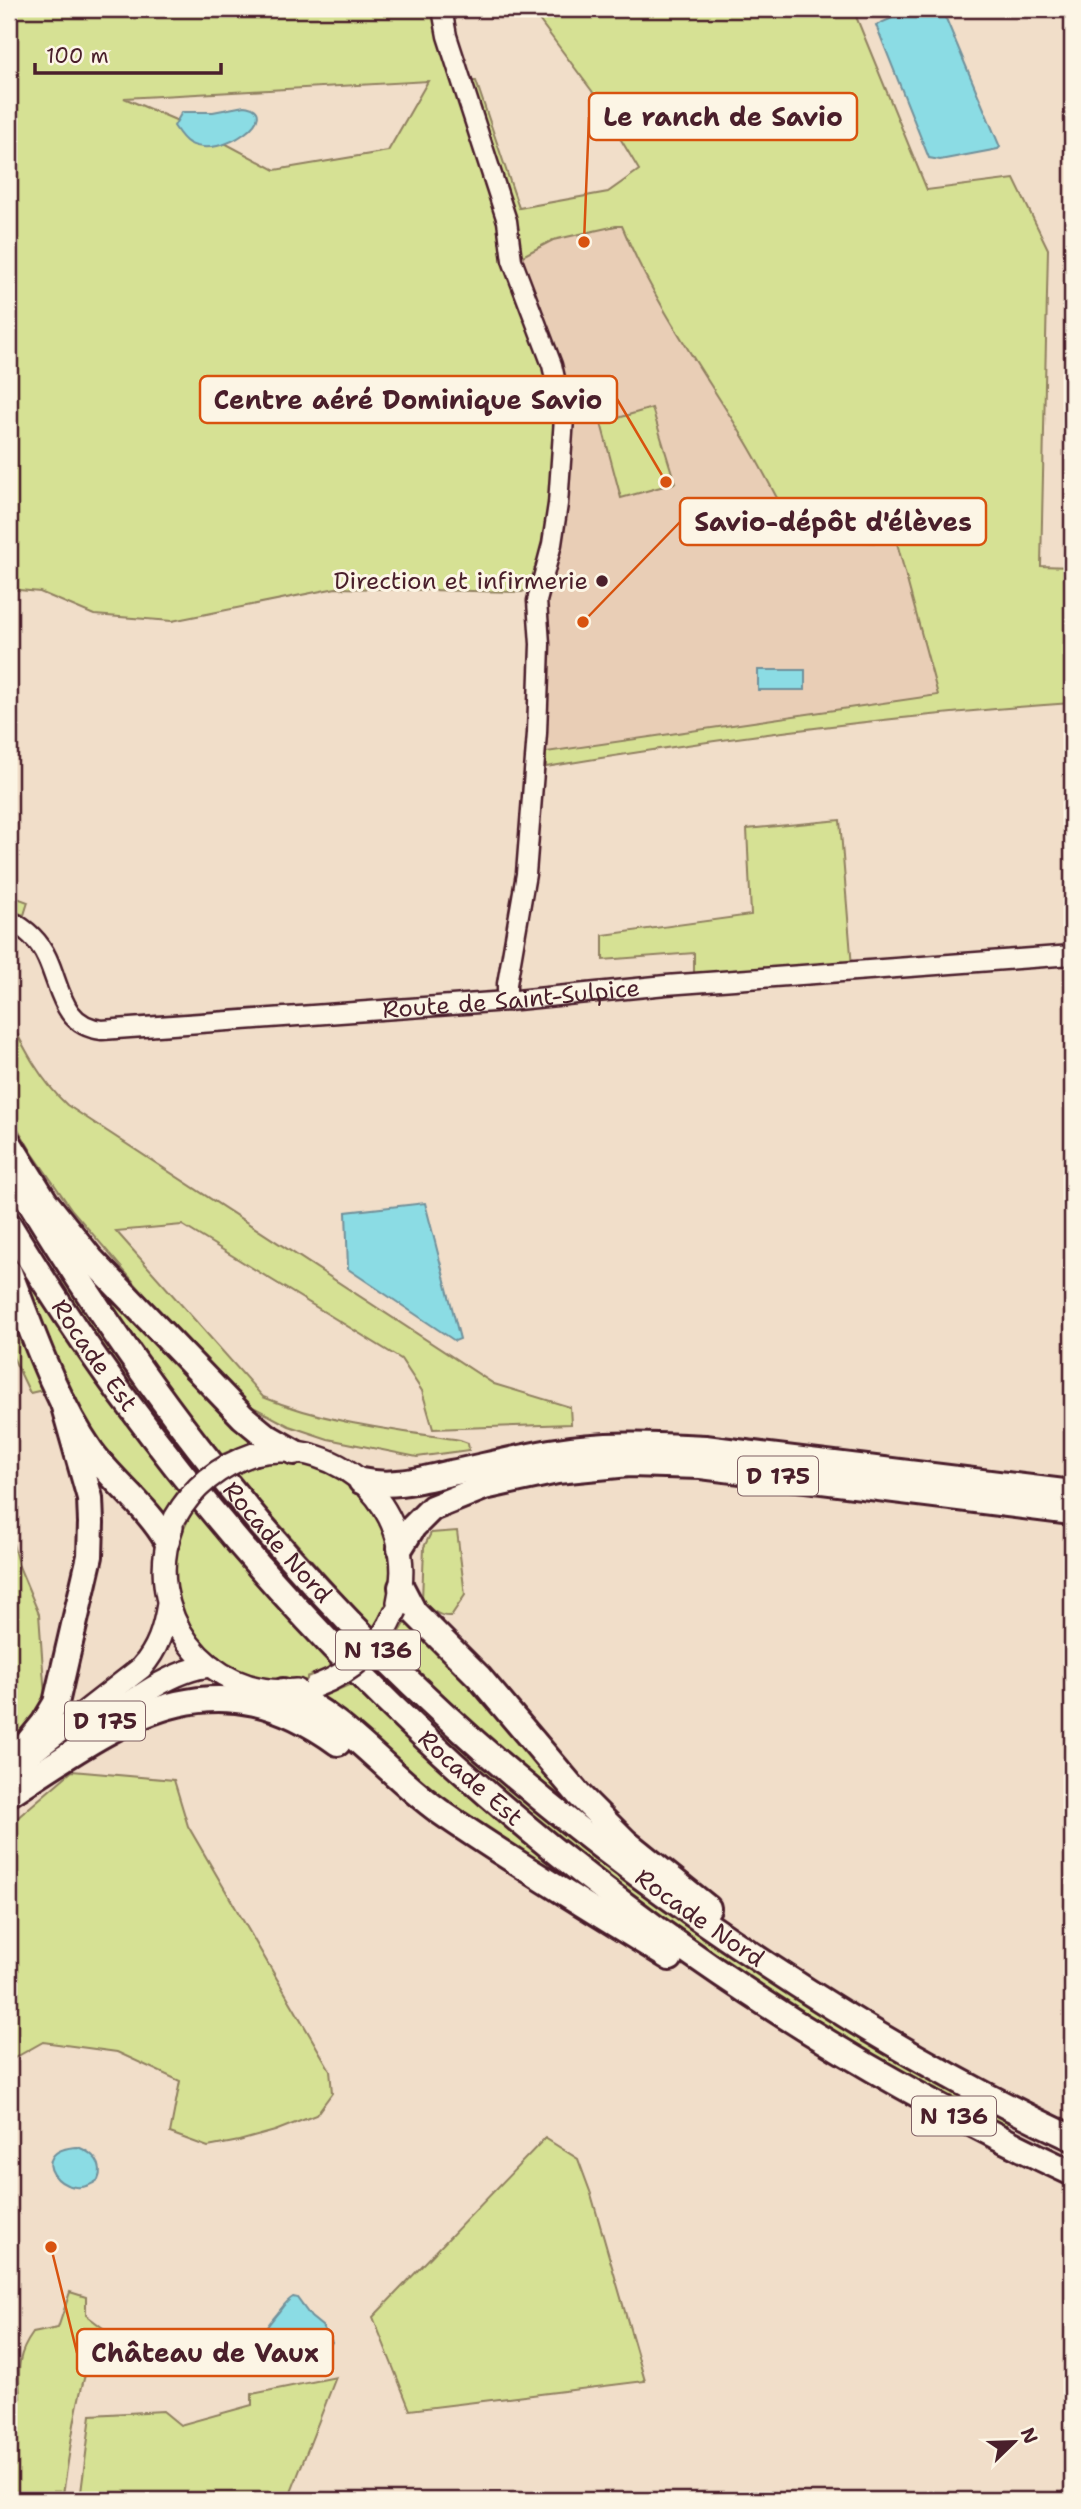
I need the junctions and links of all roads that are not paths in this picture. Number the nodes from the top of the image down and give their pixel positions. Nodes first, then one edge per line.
1 (442, 9) edge
2 (9, 919) edge
3 (1072, 955) edge
4 (507, 1000) junction
5 (9, 1143) edge
6 (9, 1167) edge
7 (9, 1225) edge
8 (9, 1272) edge
9 (63, 1404) junction
10 (294, 1452) junction
11 (361, 1481) junction
12 (1072, 1493) edge
13 (1072, 1512) edge
14 (167, 1541) junction
15 (400, 1548) junction
16 (398, 1599) junction
17 (168, 1604) junction
18 (211, 1666) junction
19 (283, 1691) junction
20 (9, 1769) edge
21 (9, 1794) edge
22 (440, 1811) junction
23 (857, 2025) junction
24 (840, 2052) junction
25 (1072, 2138) edge
26 (1072, 2173) edge

1 - 4 street
2 - 4 street, Route de Saint-Sulpice
3 - 4 street, Route de Saint-Sulpice
5 - 10 highway
6 - 23 highway, Rocade Nord / N 136
7 - 24 highway, Rocade Est / N 136
8 - 9 highway
9 - 14 highway
9 - 20 highway
10 - 11 main road
10 - 14 main road, bridge
11 - 12 highway, D 175
11 - 15 main road
13 - 15 highway, D 175
14 - 17 main road
15 - 16 main road
16 - 19 main road, bridge
16 - 23 highway
17 - 18 main road
17 - 20 main road, D 175
18 - 19 main road
18 - 21 main road, D 175
19 - 22 highway
21 - 22 highway
22 - 24 highway
23 - 25 highway, N 136
24 - 26 highway, Rocade Est / N 136

